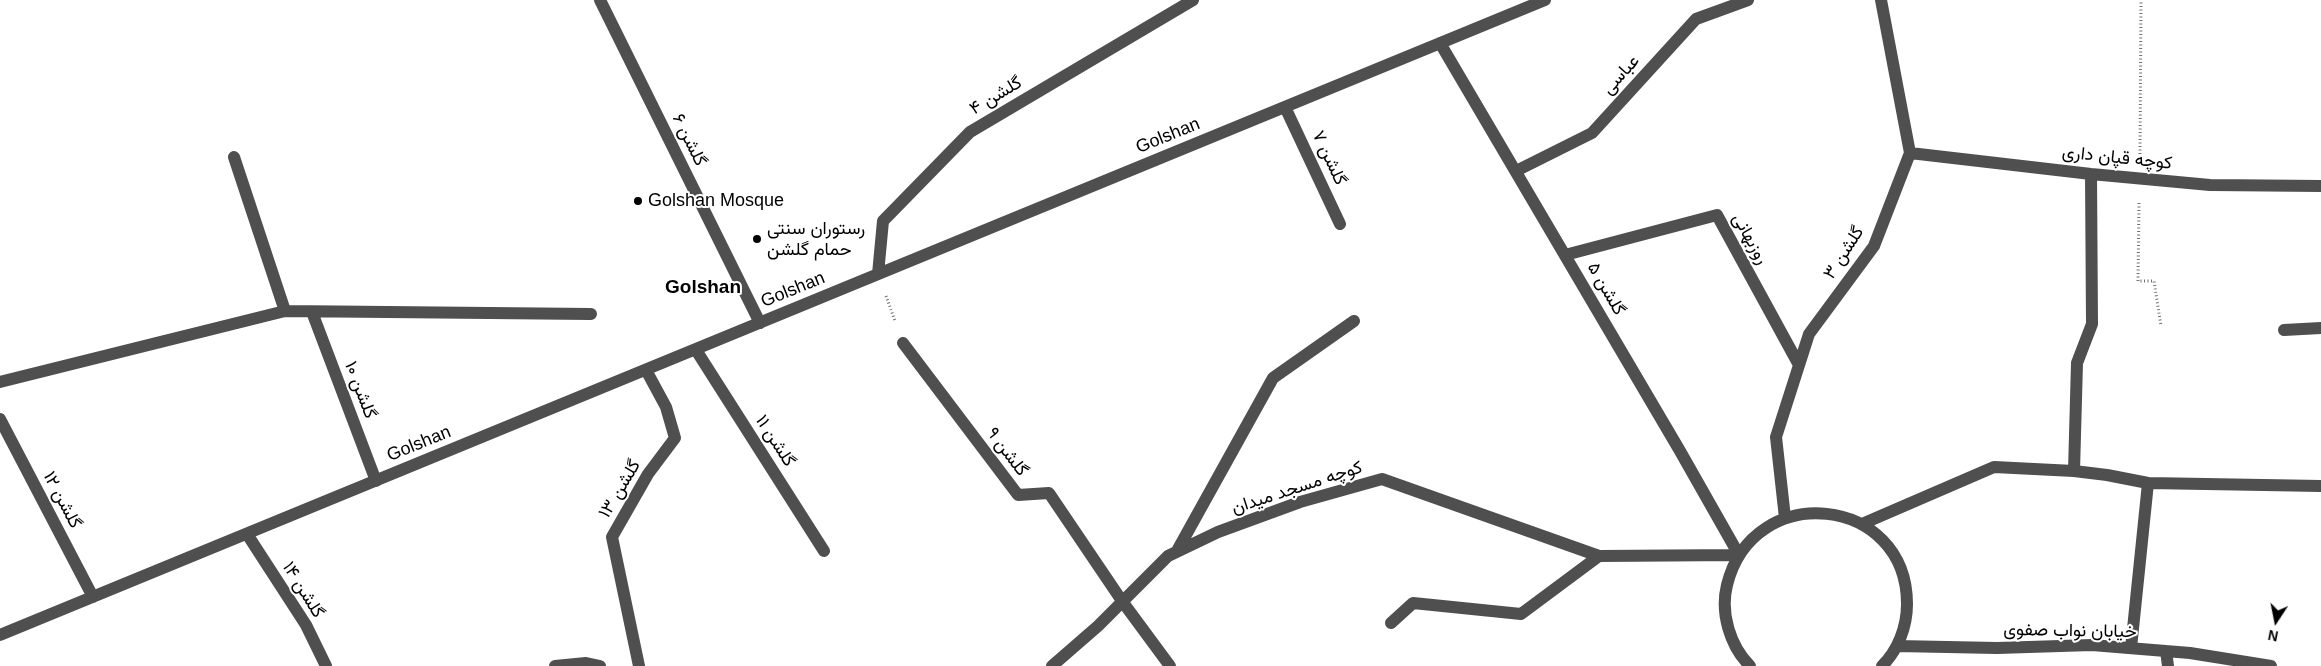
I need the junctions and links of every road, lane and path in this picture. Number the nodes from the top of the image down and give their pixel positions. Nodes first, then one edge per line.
1 (600, 0) edge
2 (1193, 0) edge
3 (1545, 0) edge
4 (1748, 0) edge
5 (1881, 0) edge
6 (1440, 43) junction
7 (1286, 107) junction
8 (1910, 153) junction
9 (234, 157) dead end
10 (1516, 171) junction
11 (2091, 174) junction
12 (2321, 186) edge
13 (1340, 224) dead end
14 (1565, 255) junction
15 (878, 274) junction
16 (285, 311) junction
17 (312, 312) junction
18 (591, 314) dead end
19 (1354, 321) dead end
20 (760, 323) junction
21 (2321, 328) edge
22 (2284, 330) dead end
23 (903, 343) joint
24 (696, 350) junction
25 (1799, 365) junction
26 (646, 370) junction
27 (0, 382) edge
28 (0, 418) edge
29 (2074, 471) junction
30 (376, 481) junction
31 (2148, 483) junction
32 (2321, 486) edge
33 (1785, 518) junction
34 (1862, 524) junction
35 (247, 534) junction
36 (824, 551) dead end
37 (1177, 551) junction
38 (1739, 555) junction
39 (1599, 556) junction
40 (93, 597) junction
41 (1122, 602) junction
42 (1391, 623) dead end
43 (0, 635) edge
44 (1897, 646) junction
45 (2131, 648) junction
46 (2166, 651) junction
47 (326, 666) edge
48 (555, 666) edge
49 (600, 666) edge
50 (639, 666) edge
51 (1052, 666) edge
52 (1170, 666) edge
53 (1750, 666) edge
54 (1882, 666) edge
55 (2168, 666) edge
56 (2271, 666) edge

1 - 20 street, گلشن ۶
2 - 15 street, گلشن ۴
3 - 6 street, Golshan
4 - 10 street, عباسی
5 - 8 street
6 - 7 street, Golshan
6 - 10 street, گلشن ۵
7 - 13 street, گلشن ۷
7 - 15 street, Golshan
8 - 11 street, کوچه قپان داری
8 - 25 street, گلشن ۳
9 - 16 street
10 - 14 street, گلشن ۵
11 - 12 street, کوچه قپان داری
11 - 29 street
14 - 25 street, روزبهانی
14 - 38 street, گلشن ۵
15 - 20 street, Golshan
15 - 23 path
16 - 17 street
16 - 27 street
17 - 18 street
17 - 30 street, گلشن ۱۰
19 - 37 street
20 - 24 street, Golshan
21 - 22 street
23 - 41 street, گلشن ۹
24 - 26 street, Golshan
24 - 36 street, گلشن ۱۱
25 - 33 street, گلشن ۳
26 - 30 street, Golshan
26 - 50 street, گلشن ۱۳
28 - 40 street, گلشن ۱۲
29 - 31 street
29 - 34 street
30 - 35 street, Golshan
31 - 32 street
31 - 45 street
33 - 34 street
33 - 38 street
34 - 44 street
35 - 40 street, Golshan
35 - 47 street, گلشن ۱۴
37 - 39 street, کوچه مسجد میدان
37 - 41 street, کوچه مسجد میدان
38 - 39 street, کوچه مسجد میدان
38 - 53 street
39 - 42 street
40 - 43 street, Golshan
41 - 51 street, کوچه مسجد میدان
41 - 52 street, گلشن ۹
44 - 45 street, خیابان نواب صفوی
44 - 54 street
45 - 46 street, خیابان نواب صفوی
46 - 55 street
46 - 56 street, خیابان نواب صفوی
48 - 49 street

